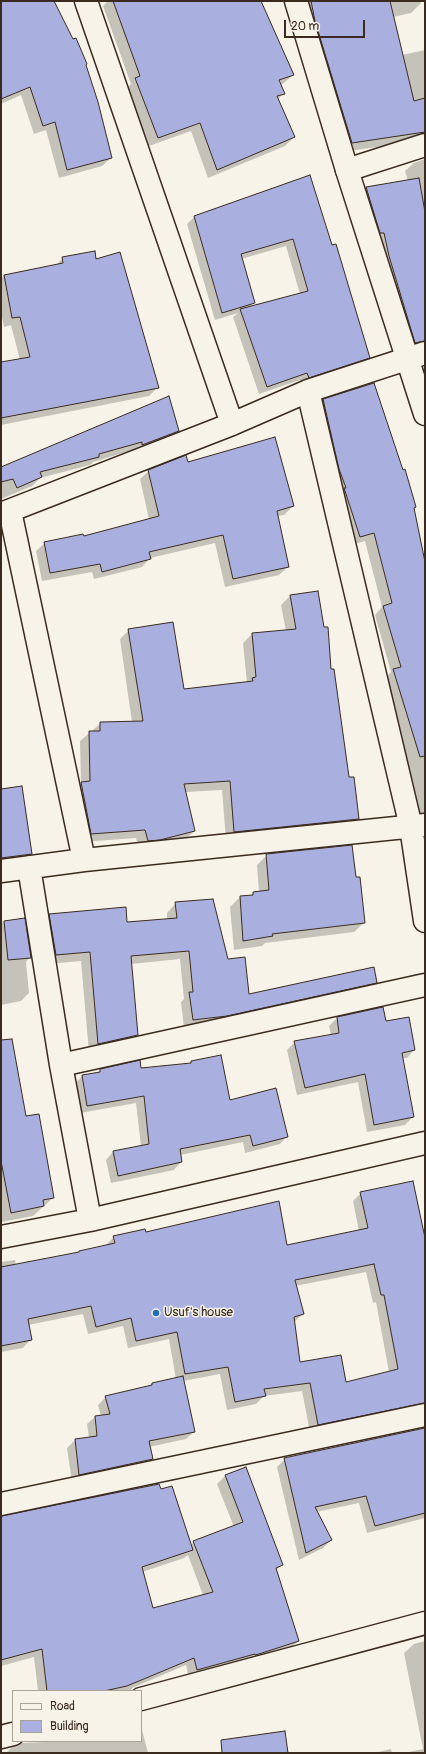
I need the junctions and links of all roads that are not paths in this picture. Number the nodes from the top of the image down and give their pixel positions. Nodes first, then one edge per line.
1 (86, 1) edge
2 (296, 1) edge
3 (425, 145) edge
4 (346, 170) junction
5 (416, 356) edge
6 (308, 392) junction
7 (425, 414) edge
8 (232, 424) junction
9 (5, 513) edge
10 (418, 826) edge
11 (84, 860) junction
12 (30, 867) junction
13 (1, 871) edge
14 (425, 921) edge
15 (425, 986) edge
16 (60, 1065) junction
17 (425, 1143) edge
18 (90, 1220) junction
19 (1, 1237) edge
20 (425, 1414) edge
21 (1, 1504) edge
22 (425, 1623) edge
23 (142, 1699) edge
24 (12, 1734) edge
25 (1, 1737) edge

1 - 8 street
2 - 4 street
3 - 4 street
4 - 5 street
5 - 6 street
5 - 7 street
6 - 8 street
6 - 10 street
8 - 9 street
9 - 11 street
10 - 11 street
10 - 14 street
11 - 12 street
12 - 13 street
12 - 16 street
15 - 16 street
16 - 18 street
17 - 18 street
18 - 19 street
20 - 21 street
22 - 23 street
24 - 25 street

